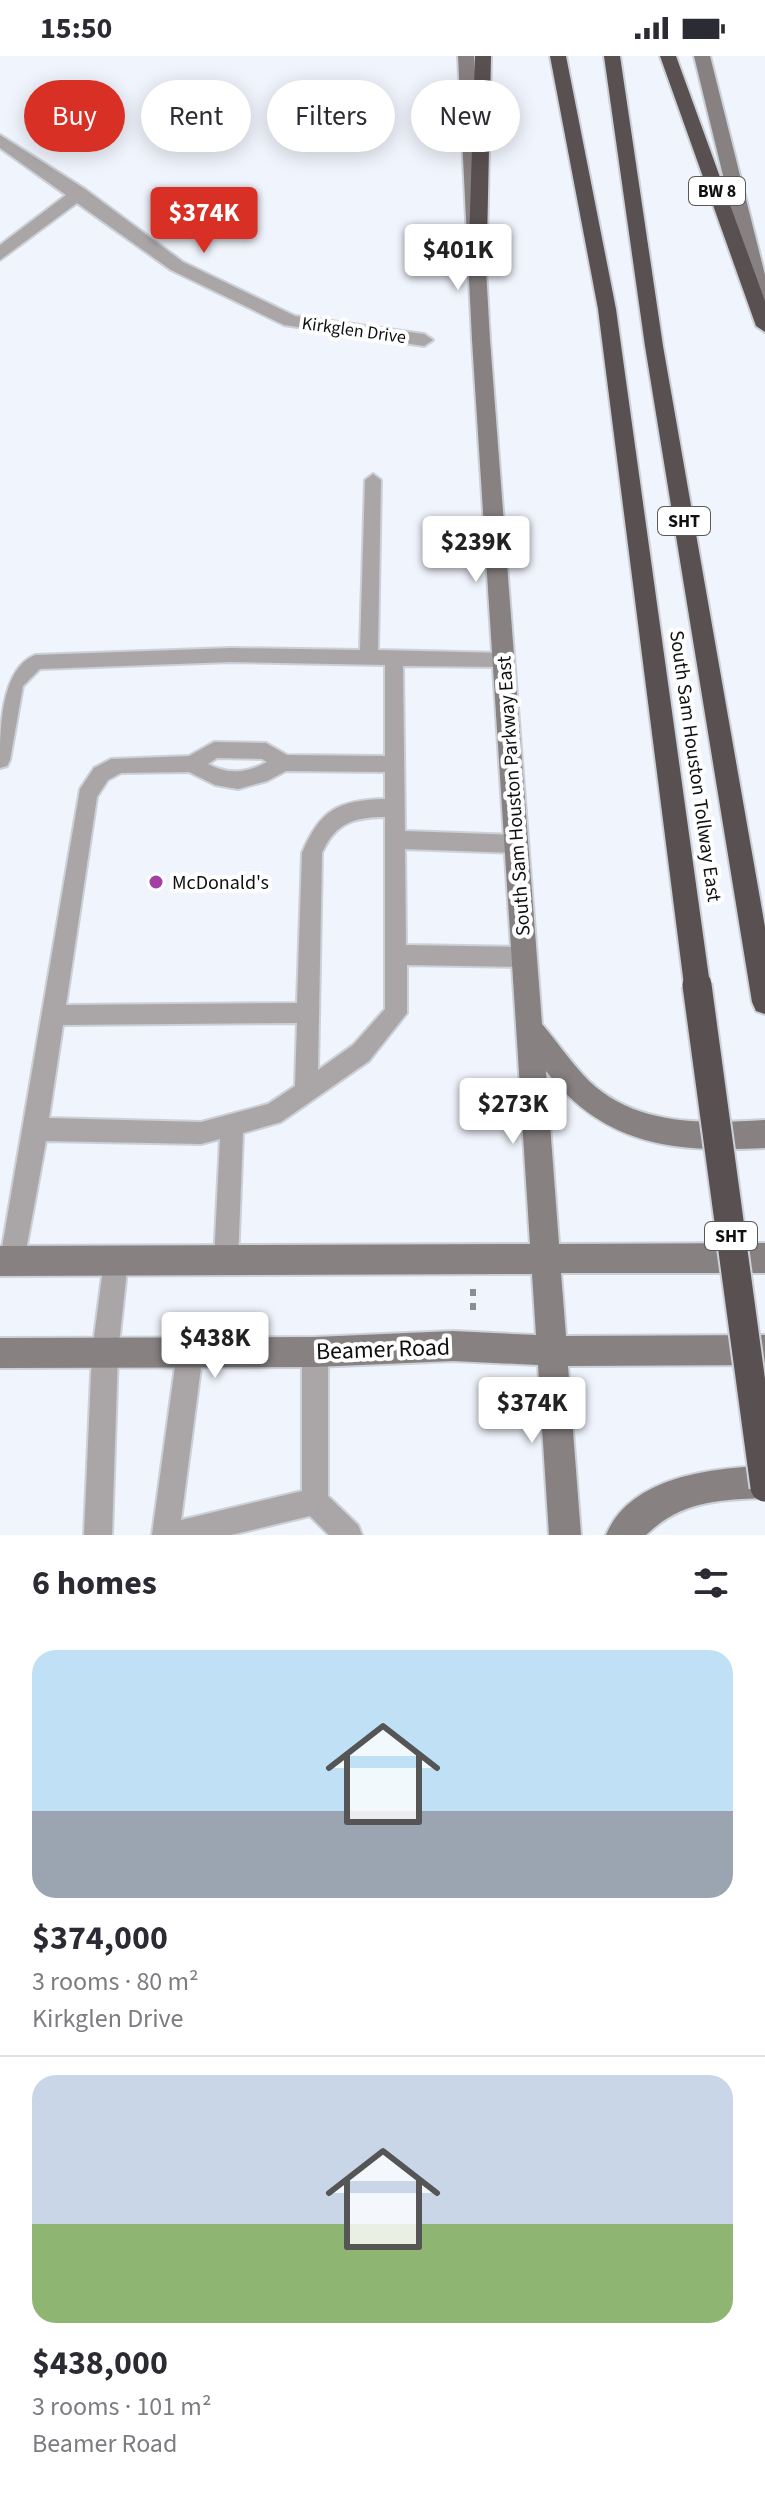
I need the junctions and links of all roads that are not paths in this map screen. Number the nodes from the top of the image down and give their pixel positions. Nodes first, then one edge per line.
1 (466, 56) edge
2 (483, 56) edge
3 (558, 56) edge
4 (612, 56) edge
5 (668, 56) edge
6 (702, 56) edge
7 (0, 140) edge
8 (79, 193) junction
9 (478, 242) junction
10 (0, 254) edge
11 (765, 311) edge
12 (765, 326) edge
13 (424, 340) dead end
14 (373, 480) dead end
15 (369, 657) junction
16 (394, 658) junction
17 (504, 660) junction
18 (0, 760) edge
19 (283, 763) junction
20 (192, 764) junction
21 (394, 764) junction
22 (395, 808) junction
23 (395, 840) junction
24 (517, 844) junction
25 (396, 955) junction
26 (524, 957) junction
27 (764, 993) edge
28 (308, 1013) junction
29 (54, 1015) junction
30 (530, 1029) junction
31 (306, 1089) junction
32 (232, 1125) junction
33 (36, 1129) junction
34 (765, 1134) edge
35 (765, 1258) edge
36 (548, 1259) junction
37 (6, 1261) edge
38 (116, 1261) junction
39 (226, 1261) junction
40 (765, 1350) edge
41 (554, 1351) junction
42 (190, 1352) junction
43 (315, 1352) junction
44 (0, 1353) edge
45 (105, 1353) junction
46 (765, 1484) edge
47 (315, 1501) junction
48 (98, 1535) edge
49 (166, 1535) edge
50 (175, 1535) edge
51 (348, 1535) edge
52 (565, 1535) edge
53 (622, 1535) edge

1 - 9 main road, South Sam Houston Parkway East
2 - 9 highway
3 - 46 highway, South Sam Houston Tollway East / SHT, bridge
4 - 27 highway, South Sam Houston Tollway East / SHT
5 - 12 highway, BW 8
6 - 11 main road
7 - 8 street, Kirkglen Drive
8 - 10 street
8 - 13 street, Kirkglen Drive
9 - 17 main road, South Sam Houston Parkway East
14 - 15 lane
15 - 16 lane
15 - 18 lane
16 - 17 lane
16 - 21 lane
17 - 24 main road, South Sam Houston Parkway East
19 - 20 lane
19 - 20 lane
19 - 21 lane
20 - 29 lane
21 - 22 lane
22 - 23 lane
22 - 28 lane
23 - 24 lane
23 - 25 lane
24 - 26 main road, South Sam Houston Parkway East
25 - 26 lane
25 - 31 lane
26 - 30 main road, South Sam Houston Parkway East
28 - 29 lane
28 - 31 lane
29 - 33 lane
30 - 34 main road
30 - 36 main road, South Sam Houston Parkway East
31 - 32 lane
32 - 33 lane
32 - 39 lane
33 - 37 lane
35 - 36 main road
36 - 39 main road
36 - 41 main road, South Sam Houston Parkway East
37 - 38 main road
38 - 39 main road
38 - 45 lane
40 - 41 main road, Beamer Road
41 - 43 main road, Beamer Road
41 - 52 main road, South Sam Houston Parkway East
42 - 43 main road, Beamer Road
42 - 45 main road, Beamer Road
42 - 49 lane
43 - 47 lane
44 - 45 main road, Beamer Road
45 - 48 lane
46 - 53 main road
47 - 50 lane
47 - 51 lane

